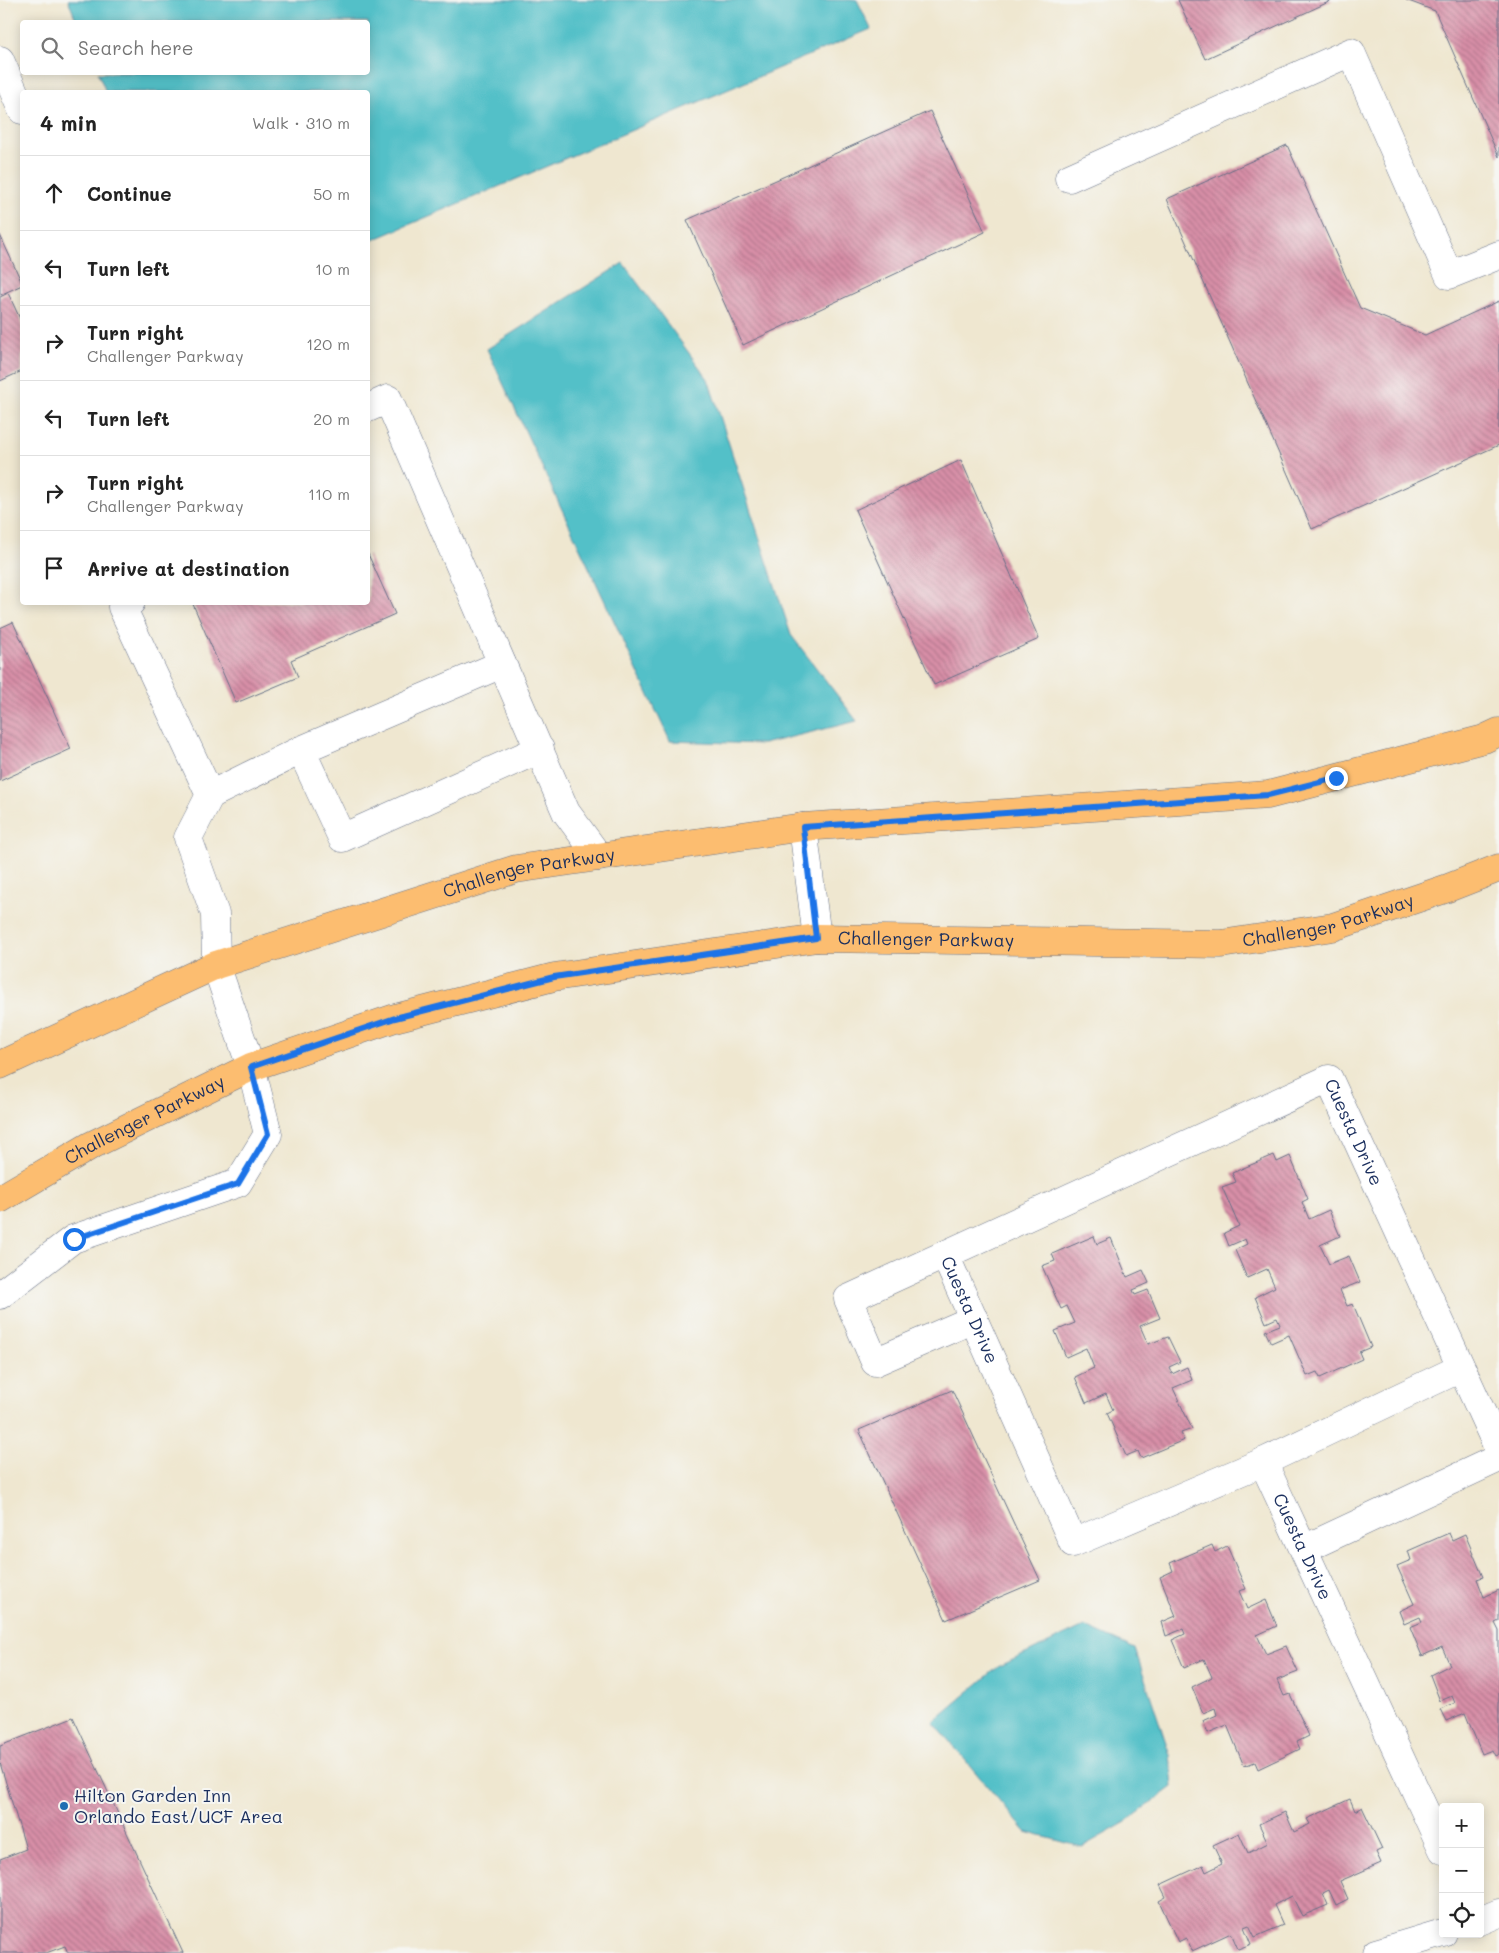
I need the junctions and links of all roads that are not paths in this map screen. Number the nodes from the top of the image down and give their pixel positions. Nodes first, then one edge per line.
1 (0, 60) edge
2 (20, 105) edge
3 (1069, 178) dead end
4 (1499, 255) edge
5 (370, 407) edge
6 (125, 605) edge
7 (502, 664) junction
8 (1499, 732) edge
9 (540, 749) junction
10 (302, 750) junction
11 (210, 796) junction
12 (803, 827) junction
13 (599, 857) junction
14 (1499, 868) edge
15 (816, 938) junction
16 (216, 965) junction
17 (0, 1065) edge
18 (251, 1067) junction
19 (0, 1199) edge
20 (945, 1255) junction
21 (0, 1295) edge
22 (974, 1319) junction
23 (1462, 1368) junction
24 (1499, 1450) edge
25 (1499, 1458) edge
26 (1262, 1462) junction
27 (1304, 1550) junction
28 (1442, 1848) edge
29 (1499, 1913) edge
30 (1484, 1919) edge
31 (1439, 1934) edge
32 (1376, 1953) edge

1 - 2 street
3 - 4 street
5 - 7 street
6 - 11 street
7 - 9 street
7 - 10 street
8 - 12 main road, Challenger Parkway
9 - 10 street
9 - 13 street
10 - 11 street
11 - 16 street
12 - 13 main road, Challenger Parkway
12 - 15 street
13 - 16 main road, Challenger Parkway
14 - 15 main road, Challenger Parkway
15 - 18 main road, Challenger Parkway
16 - 17 main road, Challenger Parkway
16 - 18 street
18 - 19 main road, Challenger Parkway
18 - 21 street
20 - 22 street, Cuesta Drive
20 - 22 street
20 - 23 street, Cuesta Drive
22 - 26 street, Cuesta Drive
23 - 24 street, Cuesta Drive
23 - 26 street
25 - 27 street
26 - 27 street, Cuesta Drive
27 - 28 street, Cuesta Drive
29 - 30 street
31 - 32 street

